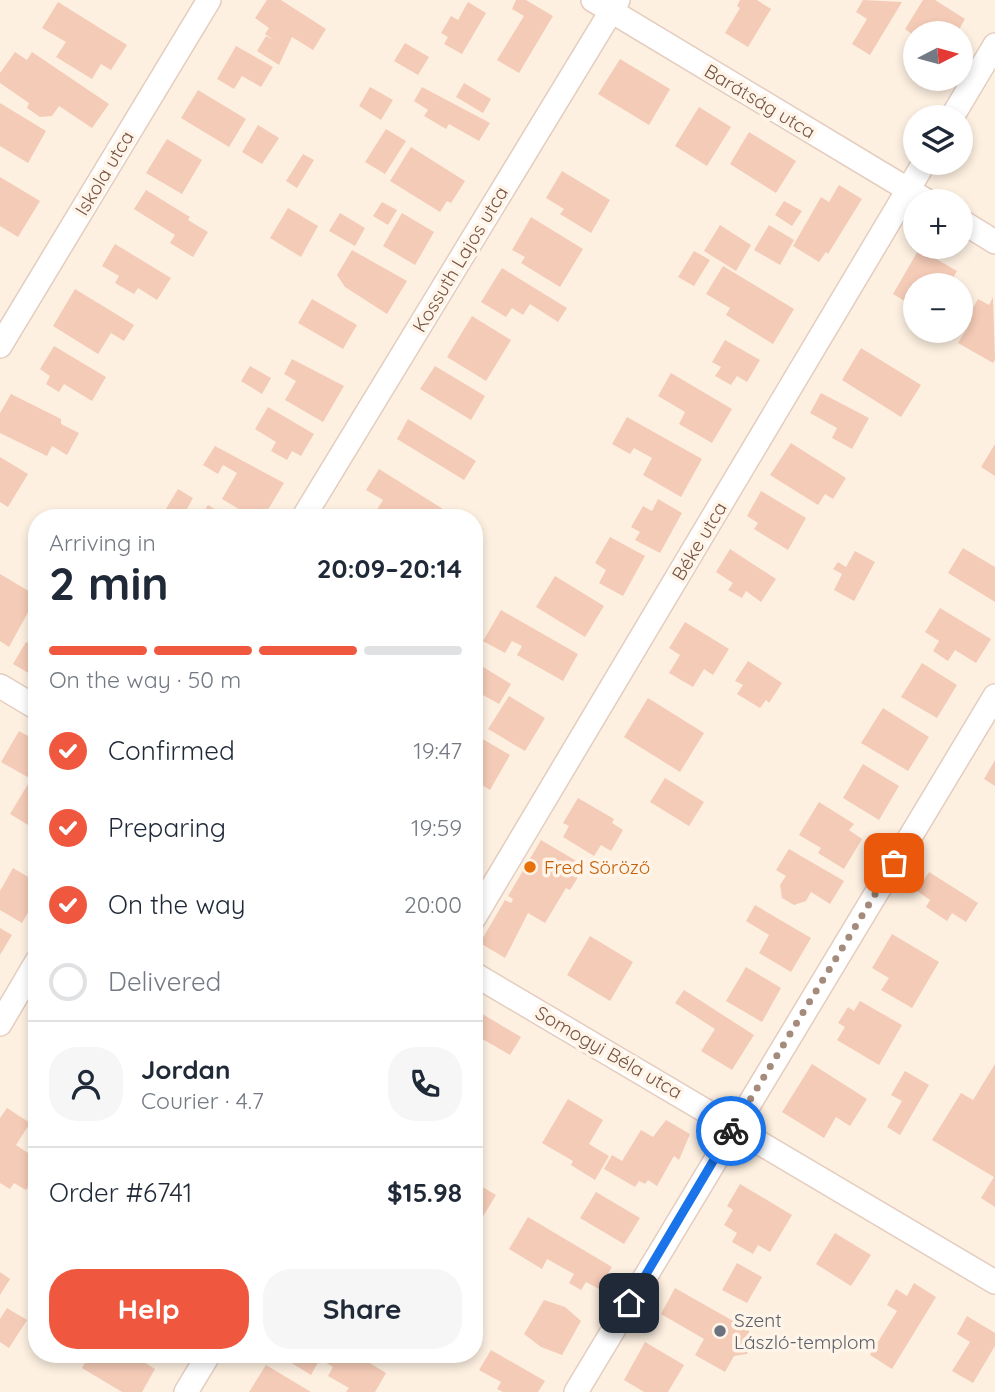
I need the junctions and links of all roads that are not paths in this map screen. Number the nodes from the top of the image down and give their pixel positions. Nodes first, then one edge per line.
1 (209, 0) edge
2 (607, 4) edge
3 (995, 46) edge
4 (959, 105) edge
5 (906, 189) edge
6 (903, 219) edge
7 (973, 229) edge
8 (995, 242) edge
9 (0, 346) edge
10 (308, 509) edge
11 (0, 686) edge
12 (995, 696) edge
13 (28, 703) edge
14 (483, 903) edge
15 (28, 976) edge
16 (483, 979) edge
17 (0, 1024) edge
18 (734, 1126) junction
19 (995, 1282) edge
20 (204, 1363) edge
21 (186, 1392) edge
22 (576, 1392) edge

1 - 9 street, Iskola utca
2 - 5 street, Barátság utca
2 - 10 street, Kossuth Lajos utca
3 - 4 street
6 - 14 street, Béke utca
7 - 8 street
11 - 13 street
12 - 18 street
15 - 17 street
16 - 18 street, Somogyi Béla utca
18 - 19 street, Somogyi Béla utca
18 - 22 street
20 - 21 street

